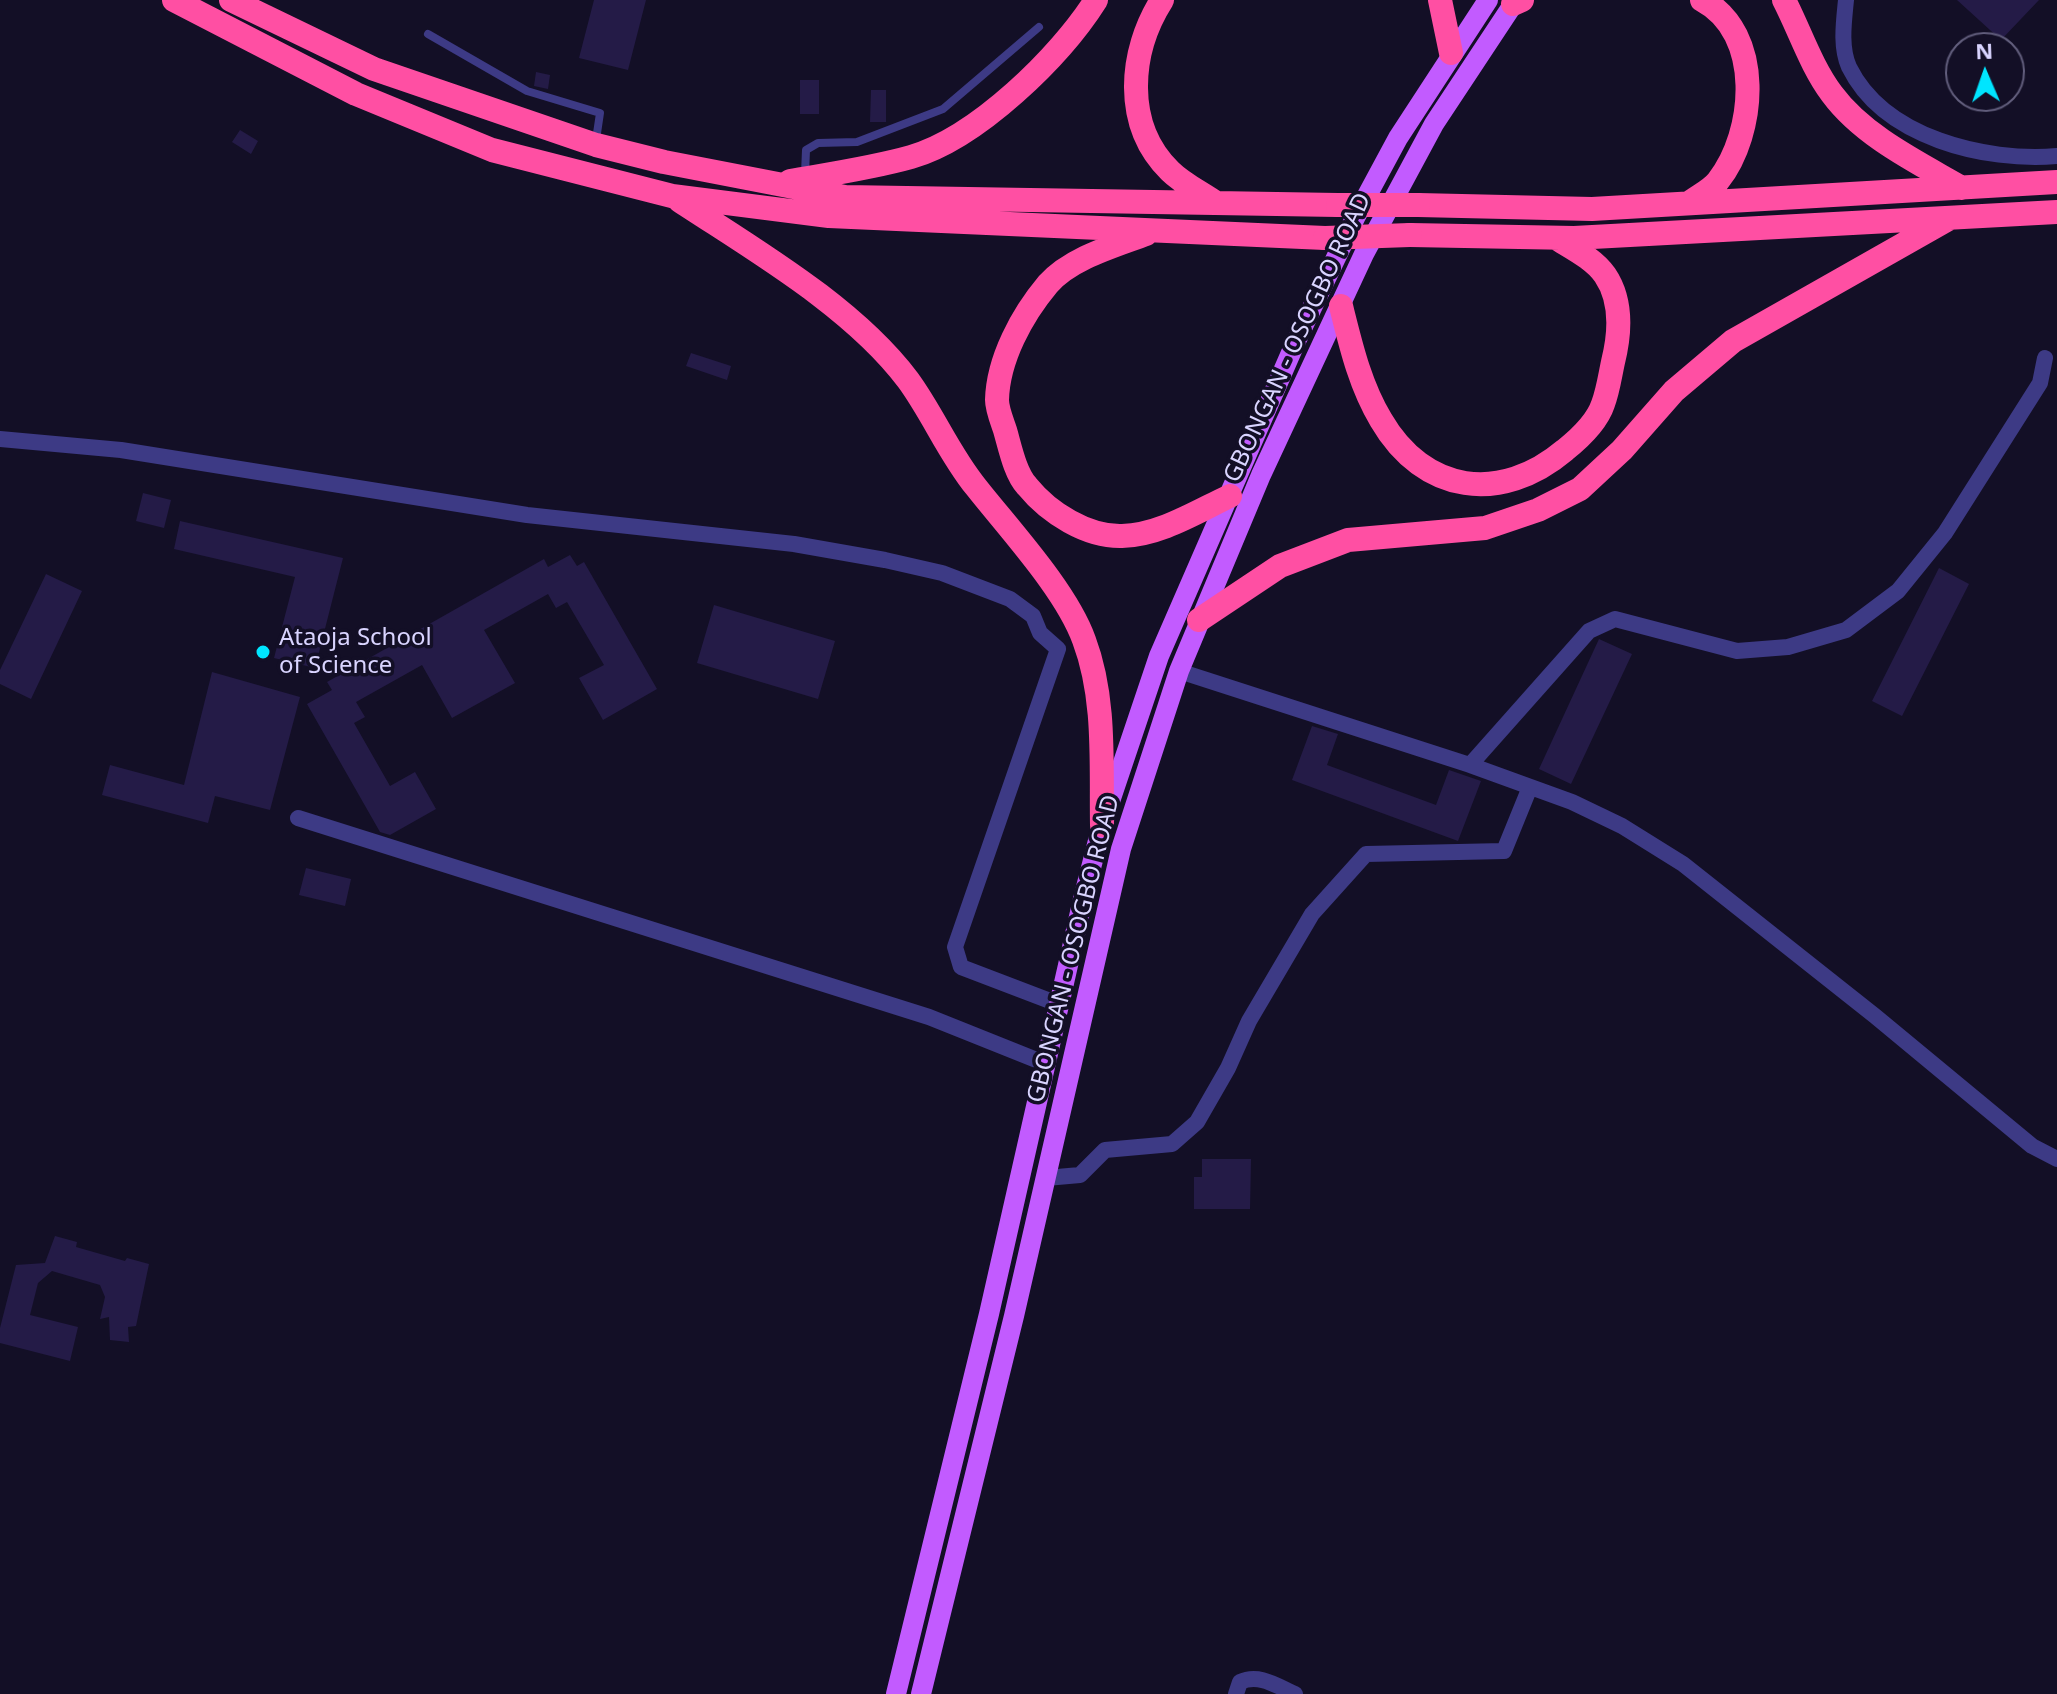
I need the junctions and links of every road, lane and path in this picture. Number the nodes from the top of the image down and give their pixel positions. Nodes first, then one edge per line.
1 (174, 0) edge
2 (231, 0) edge
3 (1096, 0) edge
4 (1162, 0) edge
5 (1440, 0) edge
6 (1488, 0) edge
7 (1702, 0) edge
8 (1784, 0) edge
9 (1846, 0) edge
10 (1517, 1) edge
11 (1039, 27) dead end
12 (428, 34) dead end
13 (1451, 53) junction
14 (596, 145) junction
15 (2057, 156) edge
16 (804, 178) junction
17 (2057, 182) edge
18 (774, 183) junction
19 (1962, 188) junction
20 (672, 196) junction
21 (1216, 203) junction
22 (1689, 203) junction
23 (2057, 212) edge
24 (1950, 218) junction
25 (1153, 231) junction
26 (1556, 238) junction
27 (1341, 306) junction
28 (2045, 358) dead end
29 (0, 439) edge
30 (1230, 496) junction
31 (1199, 620) junction
32 (1179, 671) junction
33 (1470, 765) junction
34 (1530, 787) junction
35 (298, 818) dead end
36 (1102, 825) junction
37 (1058, 1004) junction
38 (1044, 1063) junction
39 (2057, 1159) edge
40 (1046, 1178) junction
41 (896, 1694) edge
42 (921, 1694) edge
43 (1236, 1694) edge
44 (1295, 1694) edge

1 - 20 highway
2 - 14 highway
3 - 16 highway
4 - 21 highway
5 - 13 highway
6 - 13 main road, GBONGAN - OSOGBO ROAD
7 - 22 highway
8 - 19 highway
9 - 15 street
10 - 27 main road, GBONGAN - OSOGBO ROAD
11 - 16 lane
12 - 14 lane
13 - 30 main road, GBONGAN - OSOGBO ROAD
14 - 18 highway
16 - 18 highway
17 - 19 highway
18 - 21 highway
19 - 22 highway
20 - 25 highway
20 - 36 highway
21 - 22 highway, bridge
23 - 24 highway
24 - 26 highway
24 - 31 highway
25 - 26 highway, bridge
25 - 30 highway
26 - 27 highway
27 - 31 main road, GBONGAN - OSOGBO ROAD
28 - 33 street
29 - 37 street
30 - 36 main road, GBONGAN - OSOGBO ROAD
31 - 32 main road, GBONGAN - OSOGBO ROAD
32 - 33 street
32 - 40 main road, GBONGAN - OSOGBO ROAD
33 - 34 street
34 - 39 street
34 - 40 street
35 - 38 street
36 - 37 main road, GBONGAN - OSOGBO ROAD
37 - 38 main road, GBONGAN - OSOGBO ROAD
38 - 41 main road, GBONGAN - OSOGBO ROAD
40 - 42 main road, GBONGAN - OSOGBO ROAD
43 - 44 street

